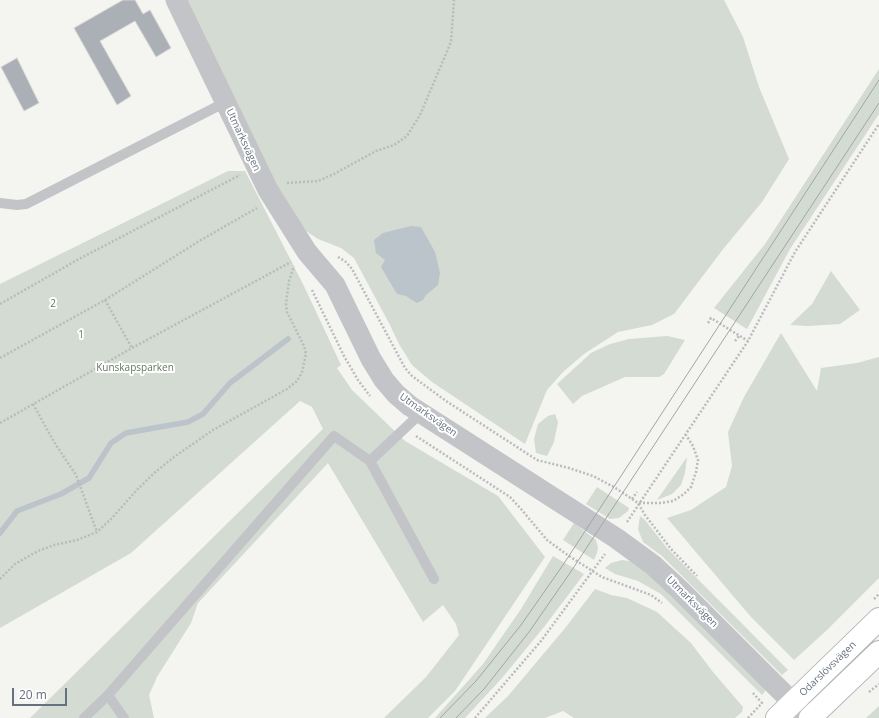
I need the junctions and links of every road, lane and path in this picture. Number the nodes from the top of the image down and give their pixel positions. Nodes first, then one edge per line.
1 (176, 0) edge
2 (454, 0) edge
3 (226, 102) junction
4 (879, 124) edge
5 (257, 168) junction
6 (270, 195) junction
7 (0, 203) edge
8 (299, 258) junction
9 (105, 300) junction
10 (0, 304) edge
11 (708, 323) dead end
12 (739, 336) junction
13 (735, 341) dead end
14 (748, 341) junction
15 (132, 348) junction
16 (0, 358) edge
17 (33, 404) junction
18 (422, 413) junction
19 (0, 423) edge
20 (686, 434) junction
21 (370, 461) junction
22 (637, 492) dead end
23 (632, 499) junction
24 (638, 503) junction
25 (97, 532) junction
26 (616, 538) junction
27 (0, 579) edge
28 (434, 579) dead end
29 (700, 580) dead end
30 (667, 607) dead end
31 (879, 619) edge
32 (879, 652) edge
33 (748, 688) dead end
34 (108, 694) junction
35 (793, 703) junction
36 (84, 718) edge
37 (124, 718) edge
38 (475, 718) edge
39 (748, 718) edge
40 (777, 718) edge
41 (809, 718) edge

1 - 3 street, Utmarksvägen
2 - 6 path
3 - 5 street, Utmarksvägen
3 - 7 lane
4 - 14 path
5 - 6 street, Utmarksvägen
5 - 10 path
6 - 8 street, Utmarksvägen
6 - 9 path
8 - 15 path
8 - 18 street, Utmarksvägen
8 - 23 path
8 - 25 path
9 - 15 path
9 - 16 path
11 - 12 path
12 - 13 path
12 - 14 path
14 - 20 path
15 - 17 path
17 - 19 path
17 - 25 path
18 - 21 lane
18 - 26 street, Utmarksvägen
20 - 24 path
20 - 24 path
21 - 28 lane
21 - 34 lane
22 - 23 path
23 - 24 path
24 - 26 path
24 - 29 path
25 - 27 path
26 - 35 street, Utmarksvägen
30 - 38 path
31 - 35 main road, Odarslövsvägen
32 - 41 main road
33 - 39 path
34 - 36 lane
34 - 37 lane
35 - 40 main road, Odarslövsvägen
35 - 41 street, Utmarksvägen

